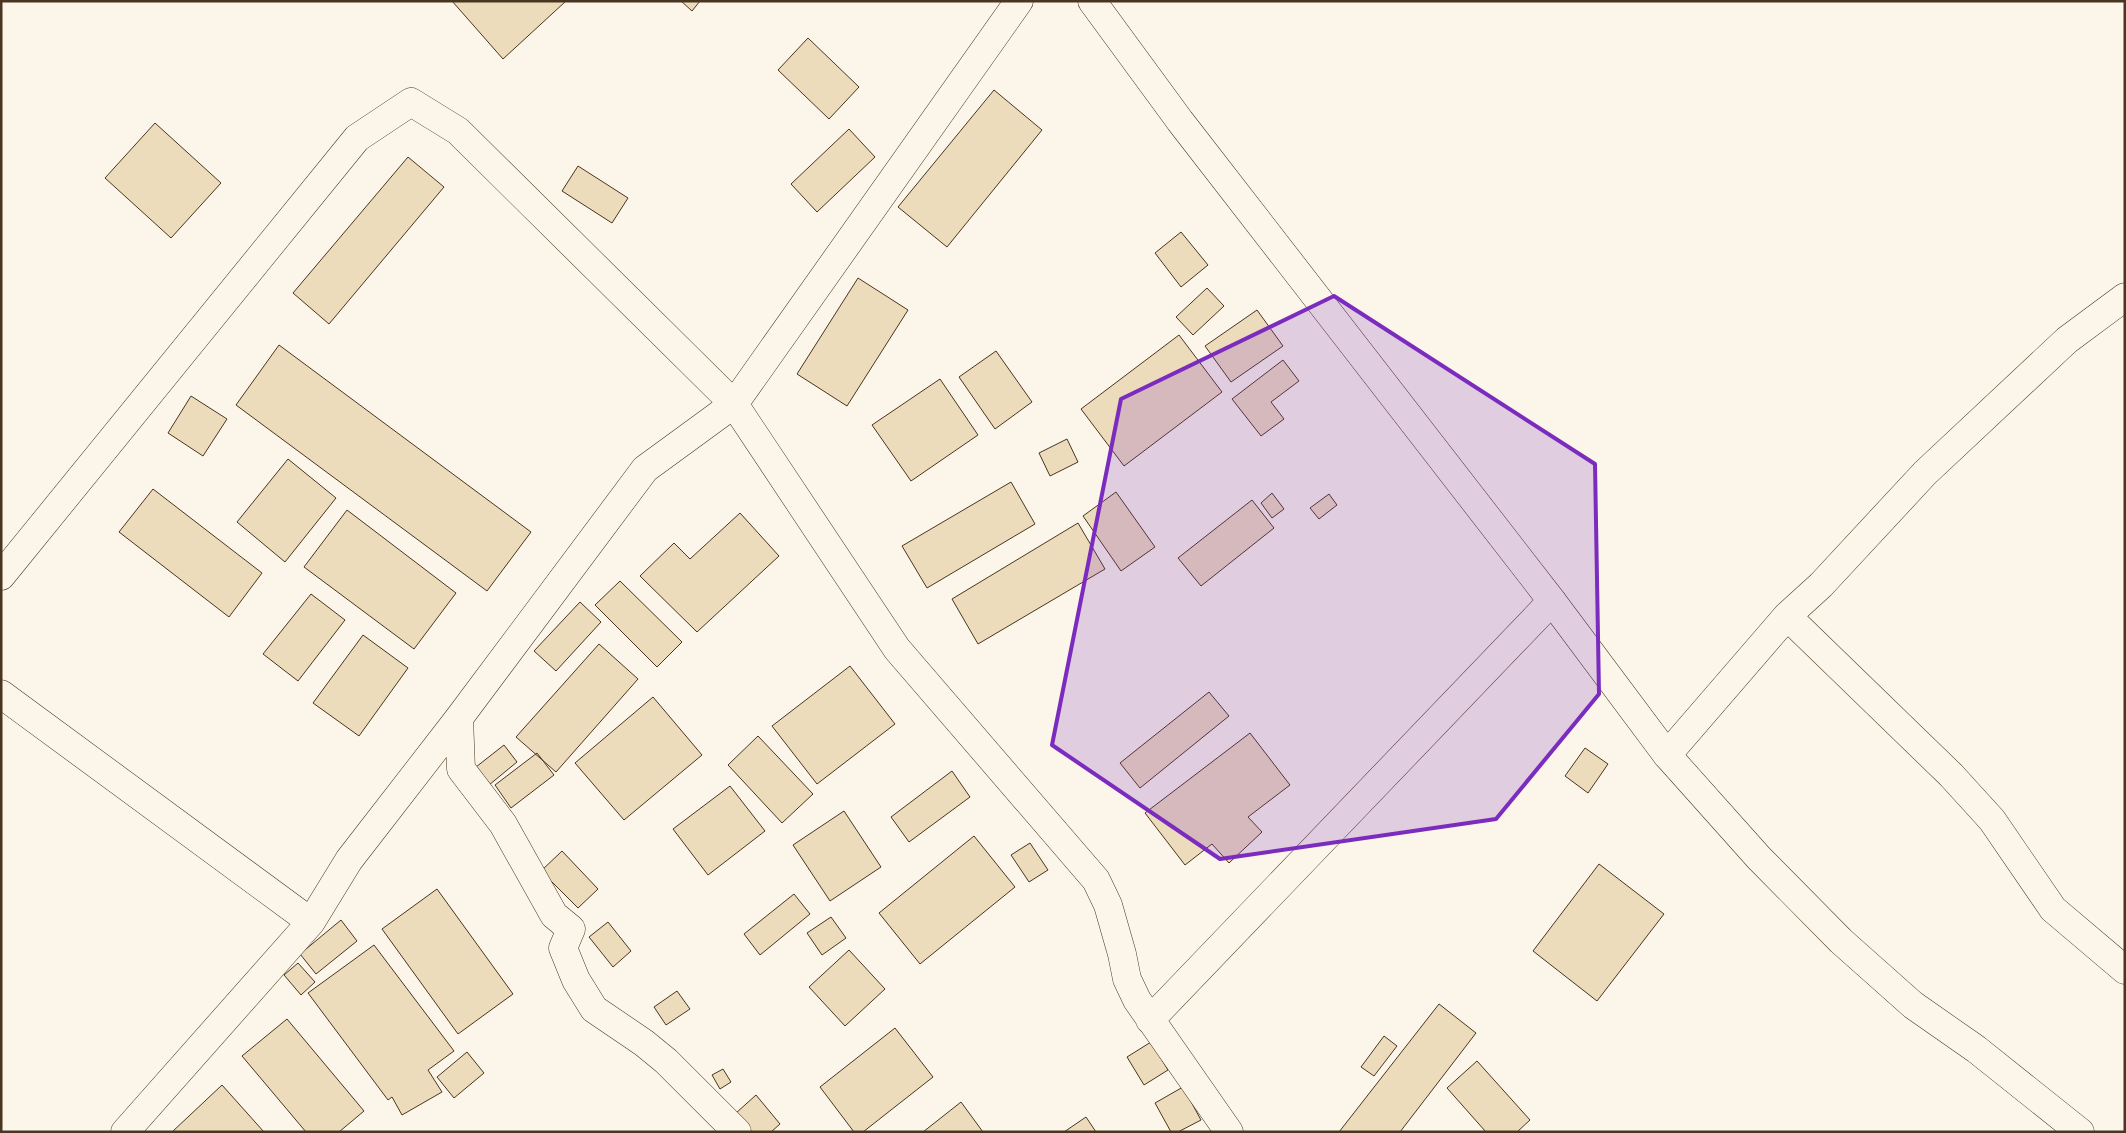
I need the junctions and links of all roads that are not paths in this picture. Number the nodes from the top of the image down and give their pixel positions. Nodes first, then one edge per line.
1 (1019, 1) edge
2 (1092, 1) edge
3 (2125, 298) edge
4 (734, 404) junction
5 (1, 576) edge
6 (1552, 601) junction
7 (1786, 616) junction
8 (1, 694) edge
9 (459, 718) junction
10 (1667, 755) junction
11 (311, 922) junction
12 (2125, 970) edge
13 (1150, 1020) junction
14 (125, 1132) edge
15 (737, 1132) edge
16 (1229, 1132) edge
17 (2080, 1132) edge

1 - 4 street
2 - 6 street
3 - 7 street
4 - 5 street
4 - 9 street
4 - 13 street
6 - 10 street
6 - 13 street
7 - 10 street
7 - 12 street
8 - 11 street
9 - 11 street
9 - 15 street
10 - 17 street
11 - 14 street
13 - 16 street

